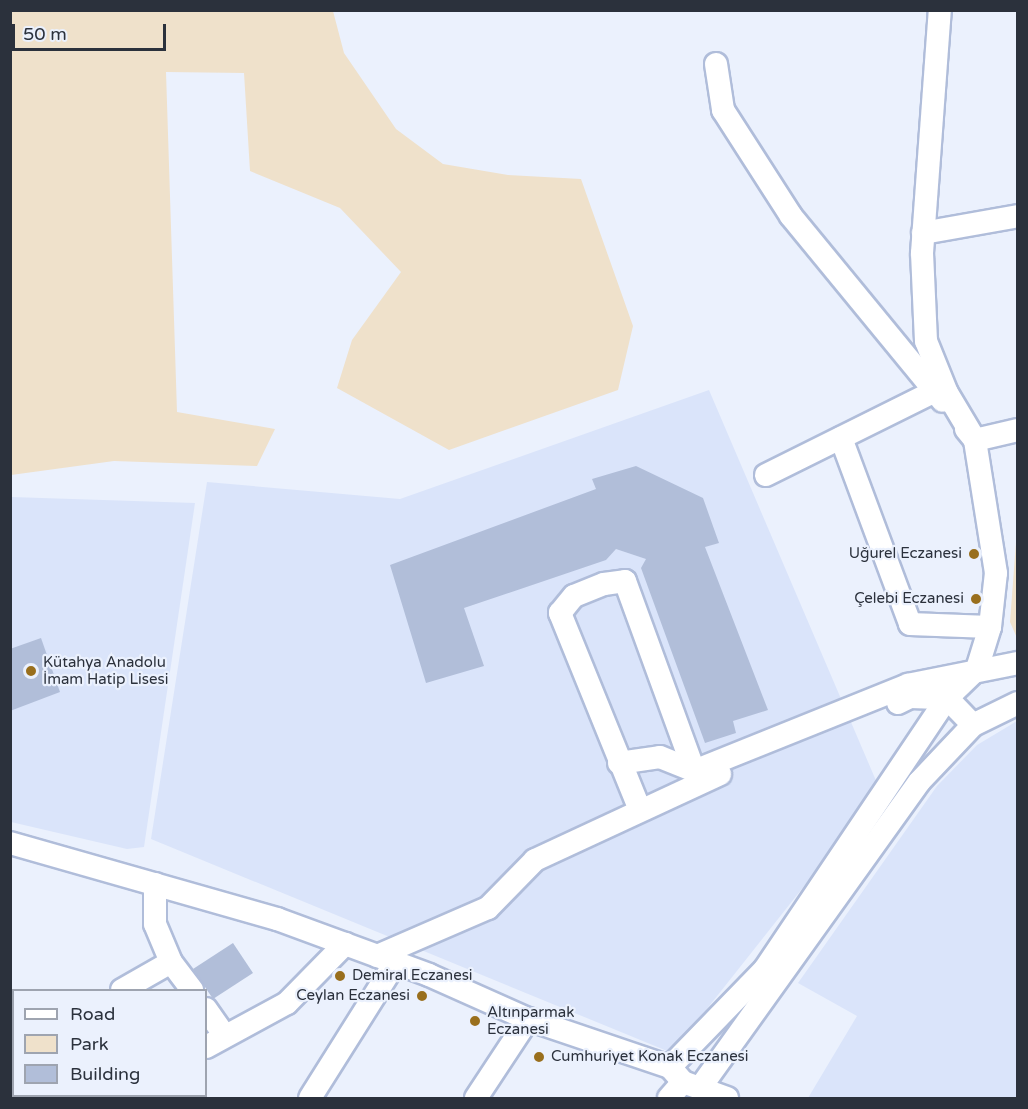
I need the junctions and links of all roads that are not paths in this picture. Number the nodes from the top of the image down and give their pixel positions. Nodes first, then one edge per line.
1 (941, 11) edge
2 (716, 64) dead end
3 (1017, 216) edge
4 (923, 233) junction
5 (935, 391) junction
6 (1017, 430) edge
7 (842, 438) junction
8 (975, 440) junction
9 (766, 475) dead end
10 (990, 627) junction
11 (1017, 663) edge
12 (977, 669) junction
13 (947, 698) junction
14 (1017, 703) edge
15 (973, 725) junction
16 (619, 763) junction
17 (697, 777) junction
18 (640, 810) junction
19 (10, 843) edge
20 (155, 884) junction
21 (345, 944) junction
22 (386, 959) junction
23 (171, 962) junction
24 (124, 989) edge
25 (191, 989) edge
26 (207, 1014) edge
27 (528, 1019) junction
28 (10, 1038) edge
29 (215, 1042) edge
30 (12, 1044) edge
31 (681, 1084) edge
32 (310, 1098) edge
33 (476, 1098) edge
34 (727, 1098) edge

1 - 4 street
2 - 5 street
3 - 4 street
4 - 8 street
5 - 7 street
5 - 8 street
6 - 8 street
7 - 9 street
7 - 10 street
8 - 10 street
10 - 12 street
11 - 12 street
12 - 13 street
12 - 17 street
13 - 15 street
13 - 17 street
13 - 31 street
14 - 15 street
15 - 31 street
16 - 17 street
16 - 17 street
16 - 18 street
17 - 18 street
18 - 22 street
19 - 20 street
20 - 21 street
20 - 23 street
21 - 22 street
21 - 29 street
22 - 27 street
22 - 32 street
23 - 24 street
23 - 25 street
26 - 29 street
27 - 31 street
27 - 33 street
28 - 30 street
31 - 34 street

